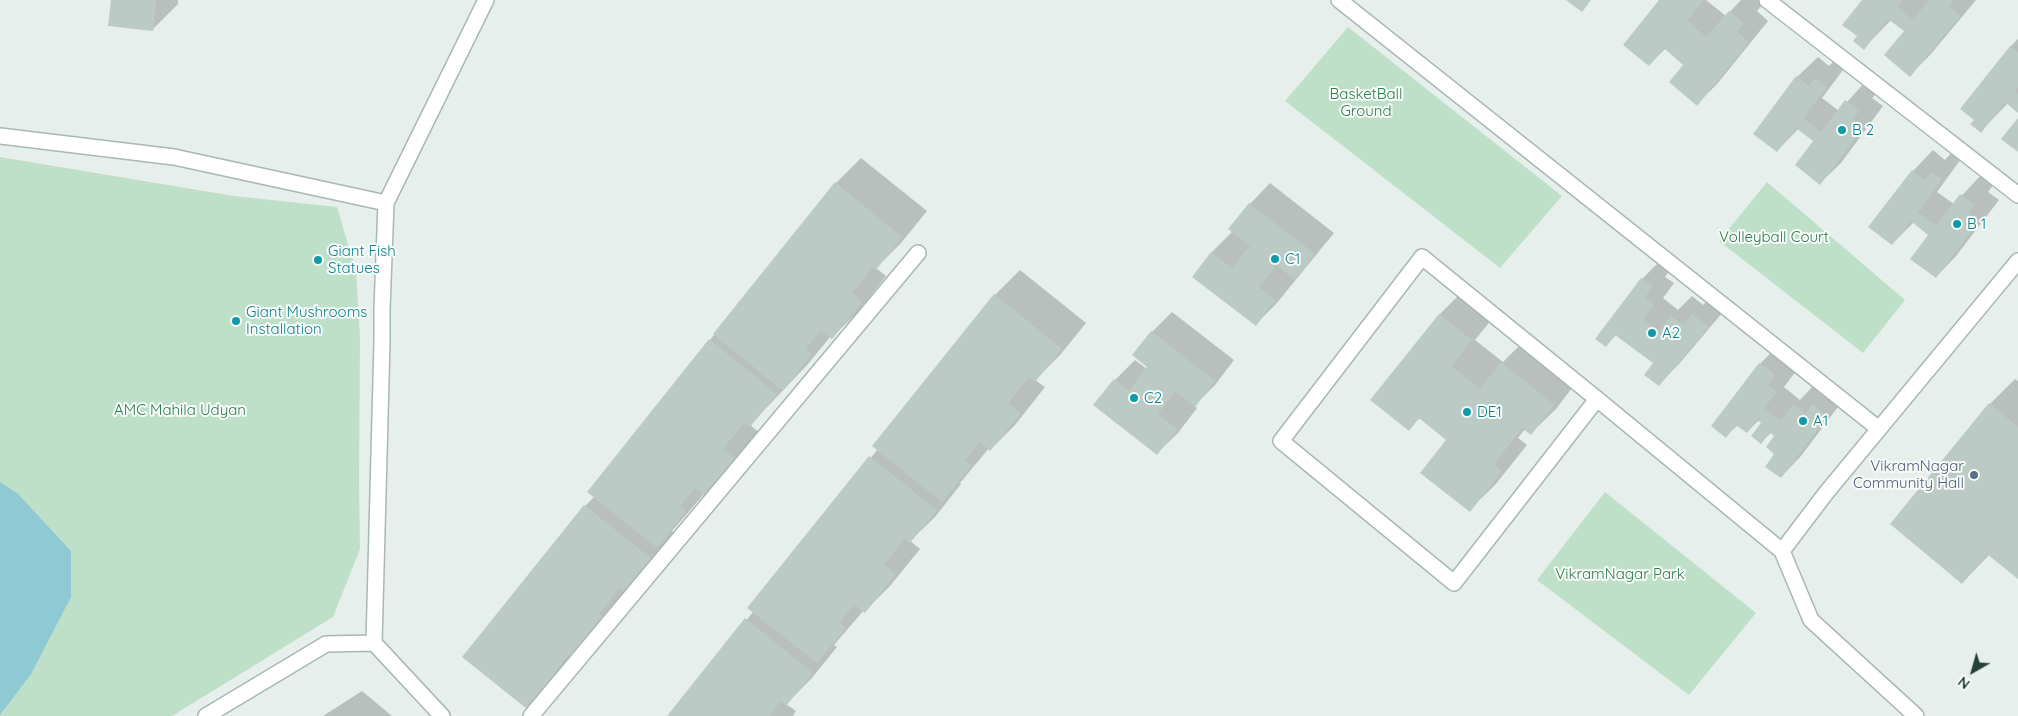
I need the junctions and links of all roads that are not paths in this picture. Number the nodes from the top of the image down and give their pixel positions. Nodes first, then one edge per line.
1 (486, 0) edge
2 (1340, 0) edge
3 (1767, 0) edge
4 (0, 136) edge
5 (2018, 195) edge
6 (386, 203) junction
7 (918, 253) dead end
8 (2018, 261) edge
9 (1597, 400) junction
10 (1879, 429) junction
11 (1782, 551) junction
12 (374, 643) junction
13 (206, 716) edge
14 (442, 716) edge
15 (531, 716) edge
16 (1916, 716) edge

1 - 6 street
2 - 10 street
3 - 5 street
4 - 6 street
6 - 12 street
7 - 15 street
8 - 10 street
9 - 9 street
9 - 11 street
10 - 11 street
11 - 16 street
12 - 13 street
12 - 14 street

